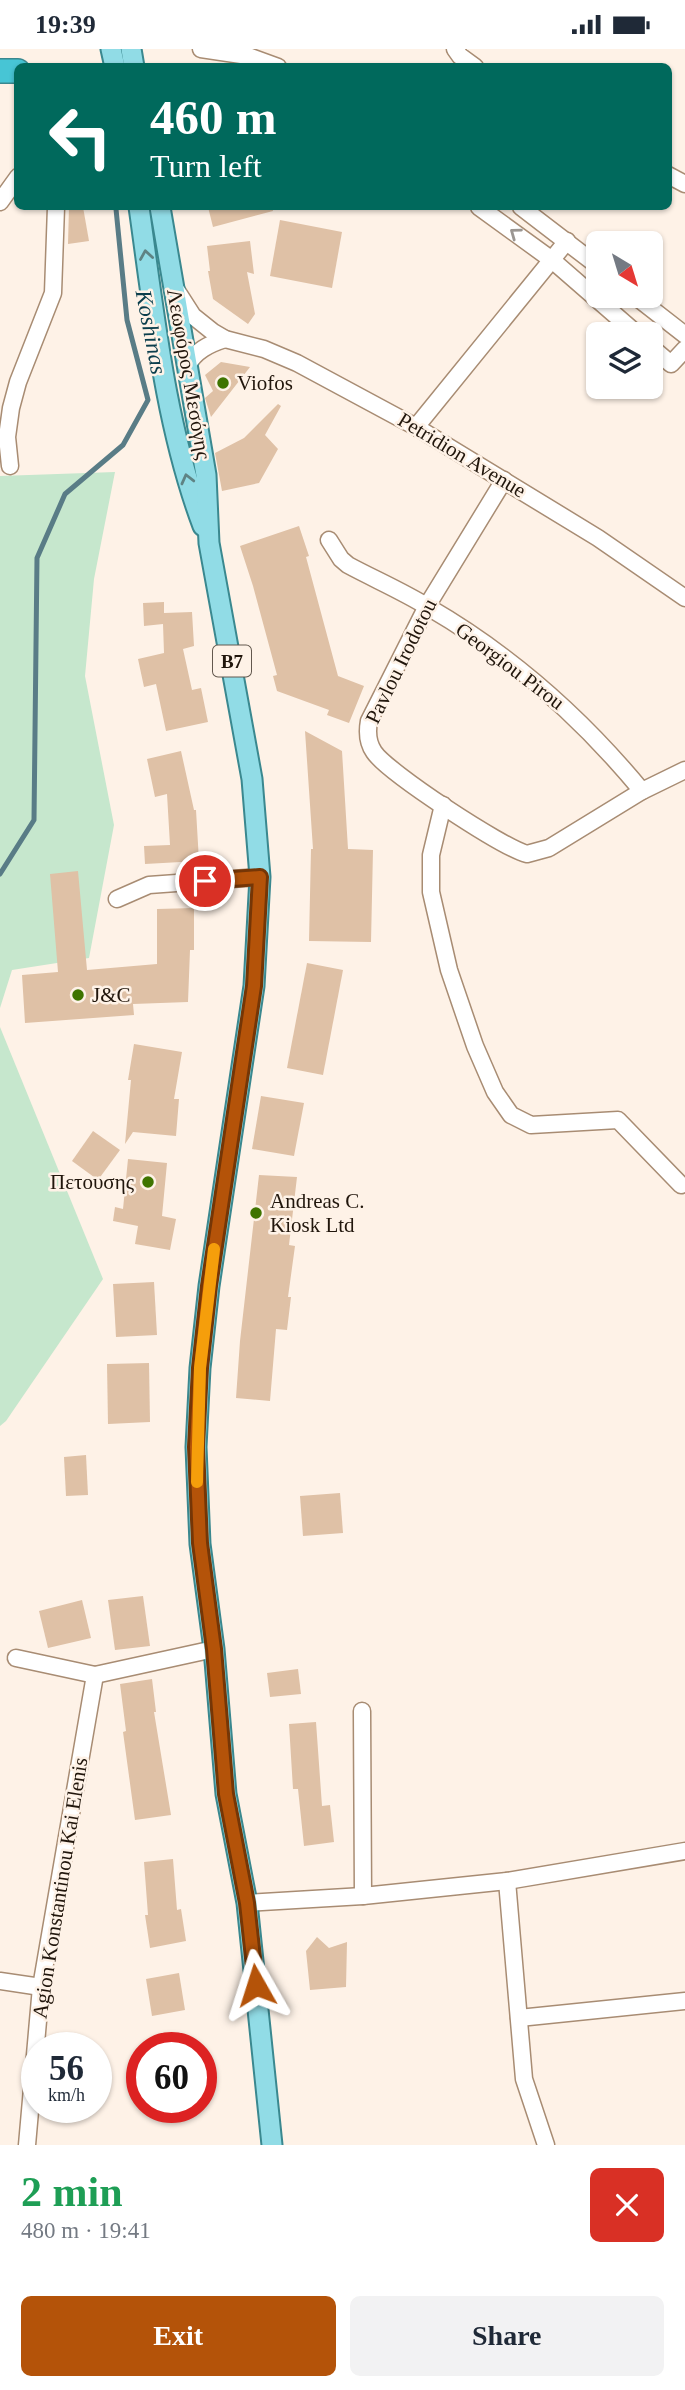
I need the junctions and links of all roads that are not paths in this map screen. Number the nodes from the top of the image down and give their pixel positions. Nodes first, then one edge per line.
1 (201, 49) edge
2 (455, 49) edge
3 (266, 63) edge
4 (470, 63) edge
5 (14, 183) edge
6 (0, 202) edge
7 (56, 210) edge
8 (139, 210) edge
9 (160, 210) edge
10 (483, 210) edge
11 (525, 210) edge
12 (568, 241) junction
13 (586, 256) edge
14 (169, 258) junction
15 (552, 260) junction
16 (650, 308) edge
17 (622, 322) edge
18 (685, 335) edge
19 (225, 339) junction
20 (685, 349) edge
21 (663, 357) edge
22 (189, 379) junction
23 (416, 427) junction
24 (10, 466) dead end
25 (504, 479) junction
26 (329, 540) dead end
27 (209, 543) junction
28 (685, 598) edge
29 (427, 606) junction
30 (685, 770) edge
31 (642, 791) junction
32 (443, 805) junction
33 (260, 877) junction
34 (117, 899) dead end
35 (681, 1185) dead end
36 (214, 1649) junction
37 (16, 1658) dead end
38 (95, 1675) junction
39 (362, 1711) dead end
40 (685, 1851) edge
41 (506, 1881) junction
42 (363, 1896) junction
43 (247, 1903) junction
44 (0, 1981) edge
45 (41, 1987) junction
46 (685, 2001) edge
47 (519, 2018) junction
48 (27, 2145) edge
49 (272, 2145) edge
50 (546, 2145) edge

1 - 3 street
2 - 4 street
5 - 6 street
7 - 24 street
27 -> 8 main road, Λεωφόρος Μεσόγης / B7
9 - 14 main road, Λεωφόρος Μεσόγης / B7
15 -> 10 street
11 - 12 street
12 - 13 street
12 - 15 street
14 - 19 street, Petridion Avenue
14 - 22 main road, Λεωφόρος Μεσόγης / B7
15 - 17 street
15 - 23 street
16 - 18 street
19 - 22 street
19 - 23 street, Petridion Avenue
20 - 21 street
22 - 27 main road, Λεωφόρος Μεσόγης / B7
23 - 25 street, Petridion Avenue
25 - 28 street, Petridion Avenue
25 - 29 street, Pavlou Irodotou
26 - 29 street, Georgiou Pirou
27 - 33 main road, Λεωφόρος Μεσόγης / B7
29 - 31 street, Georgiou Pirou
29 - 32 street, Pavlou Irodotou
30 - 31 street
31 - 32 street, Pavlou Irodotou
32 - 35 street
33 - 34 street
33 - 36 main road, Λεωφόρος Μεσόγης / B7
36 - 38 street
36 - 43 main road, Λεωφόρος Μεσόγης / B7
37 - 38 street
38 - 45 street, Agion Konstantinou Kai Elenis
39 - 42 street
40 - 41 street
41 - 42 street
41 - 47 street
42 - 43 street
43 - 49 main road, Λεωφόρος Μεσόγης / B7
44 - 45 street
45 - 48 street, Agion Konstantinou Kai Elenis
46 - 47 street
47 - 50 street

